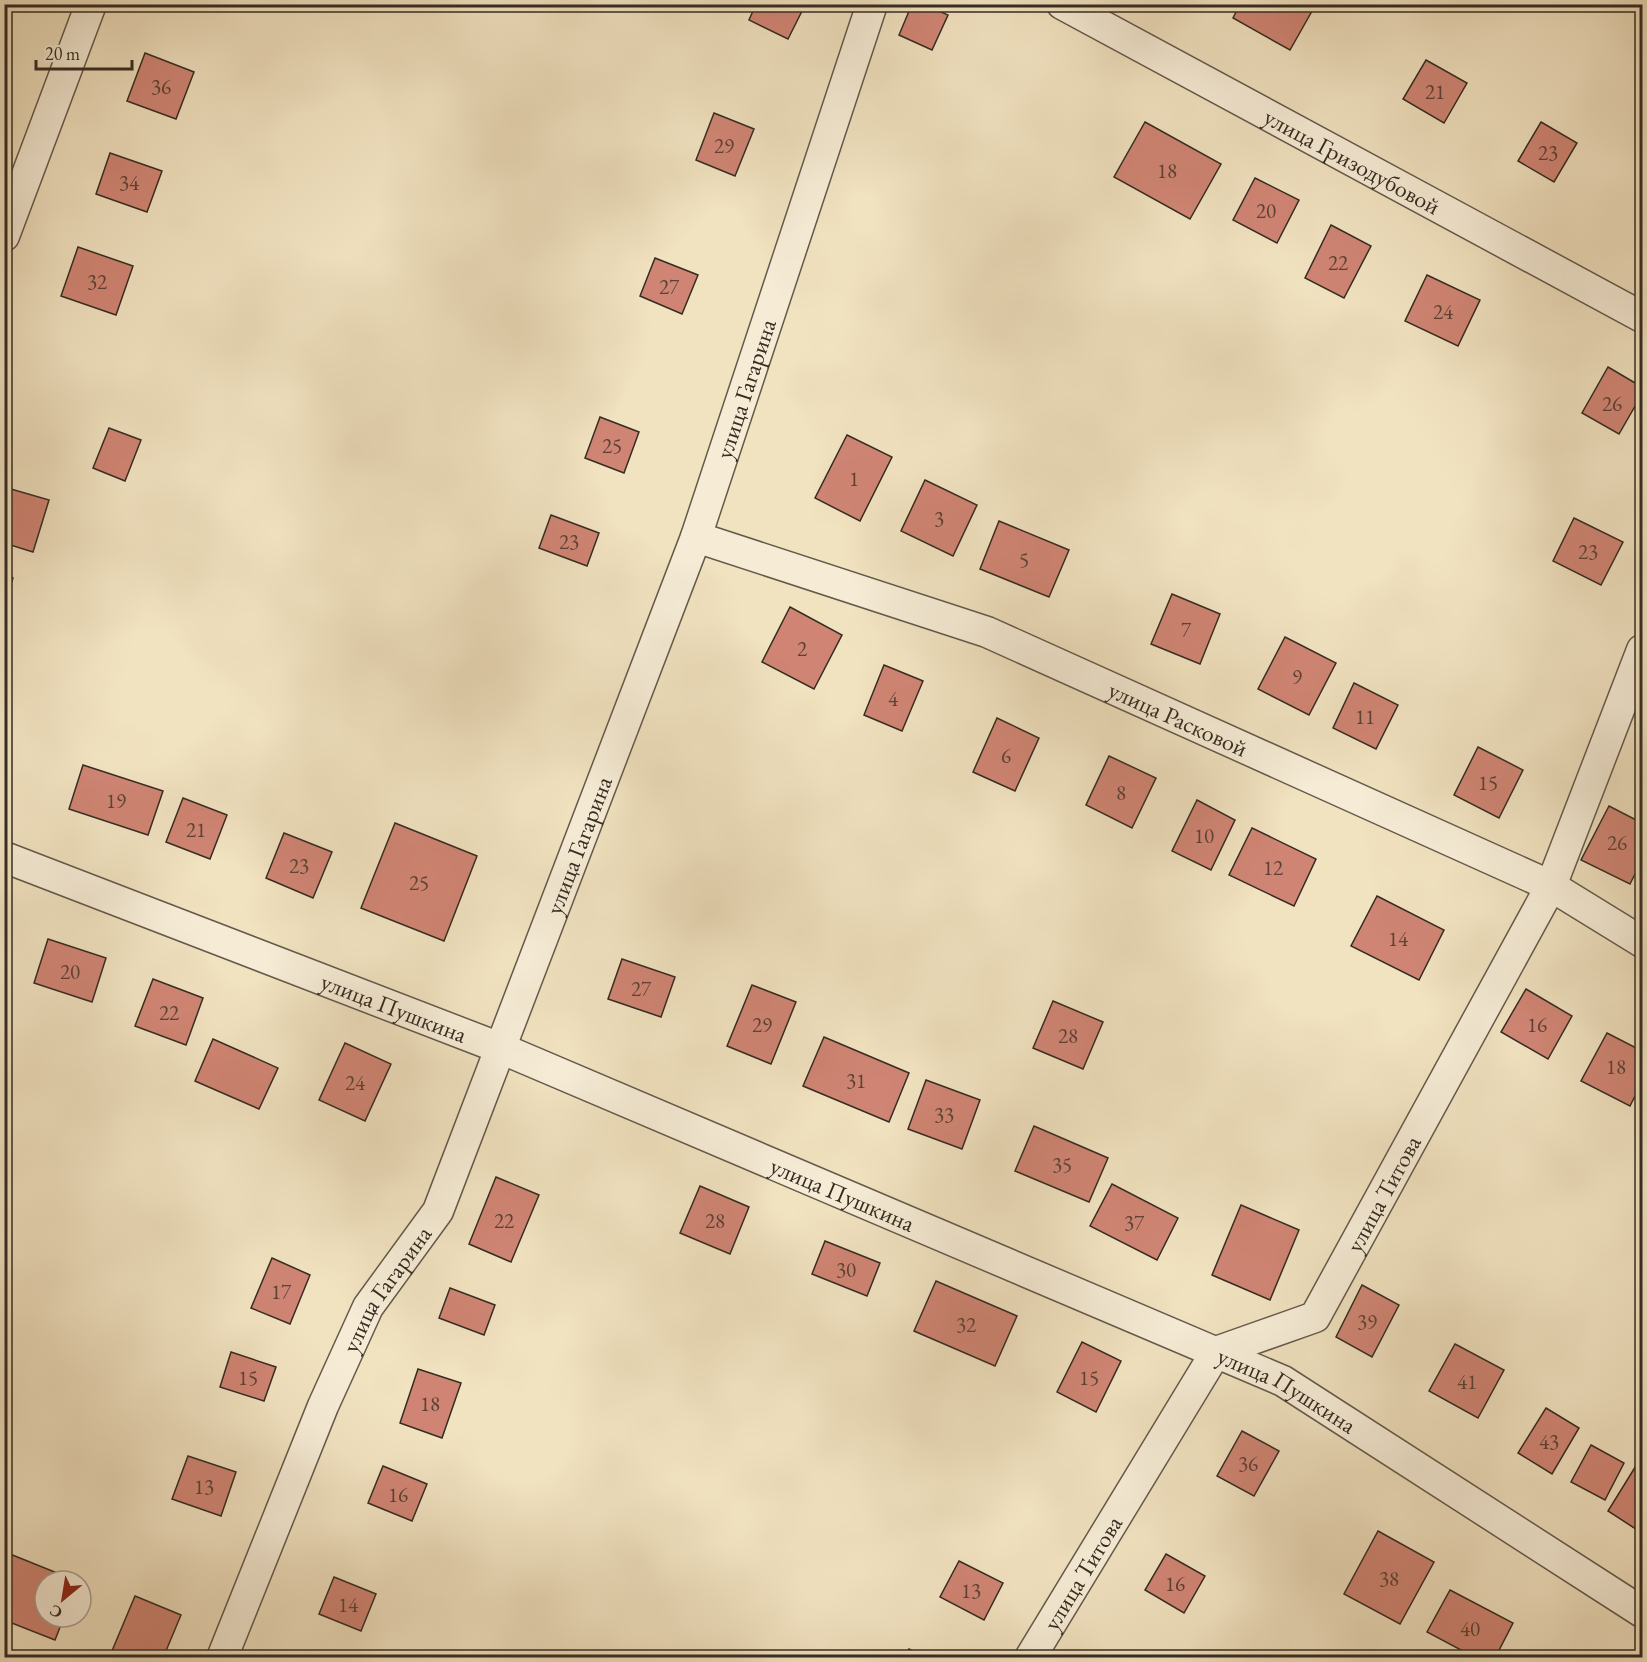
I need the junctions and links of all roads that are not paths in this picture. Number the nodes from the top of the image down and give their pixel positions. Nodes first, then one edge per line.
1 (91, 4) edge
2 (872, 4) edge
3 (1062, 4) edge
4 (4, 236) edge
5 (1642, 317) edge
6 (696, 537) junction
7 (1642, 650) edge
8 (4, 857) edge
9 (1551, 886) junction
10 (1642, 942) edge
11 (500, 1048) junction
12 (1216, 1352) junction
13 (1642, 1612) edge
14 (222, 1658) edge
15 (1030, 1658) edge

1 - 4 street
2 - 6 street, улица Гагарина
3 - 5 street, улица Гризодубовой
6 - 9 street, улица Расковой
6 - 11 street, улица Гагарина
7 - 9 street, улица Титова
8 - 11 street, улица Пушкина
9 - 10 street, улица Расковой
9 - 12 street, улица Титова
11 - 12 street, улица Пушкина
11 - 14 street, улица Гагарина
12 - 13 street, улица Пушкина
12 - 15 street, улица Титова

